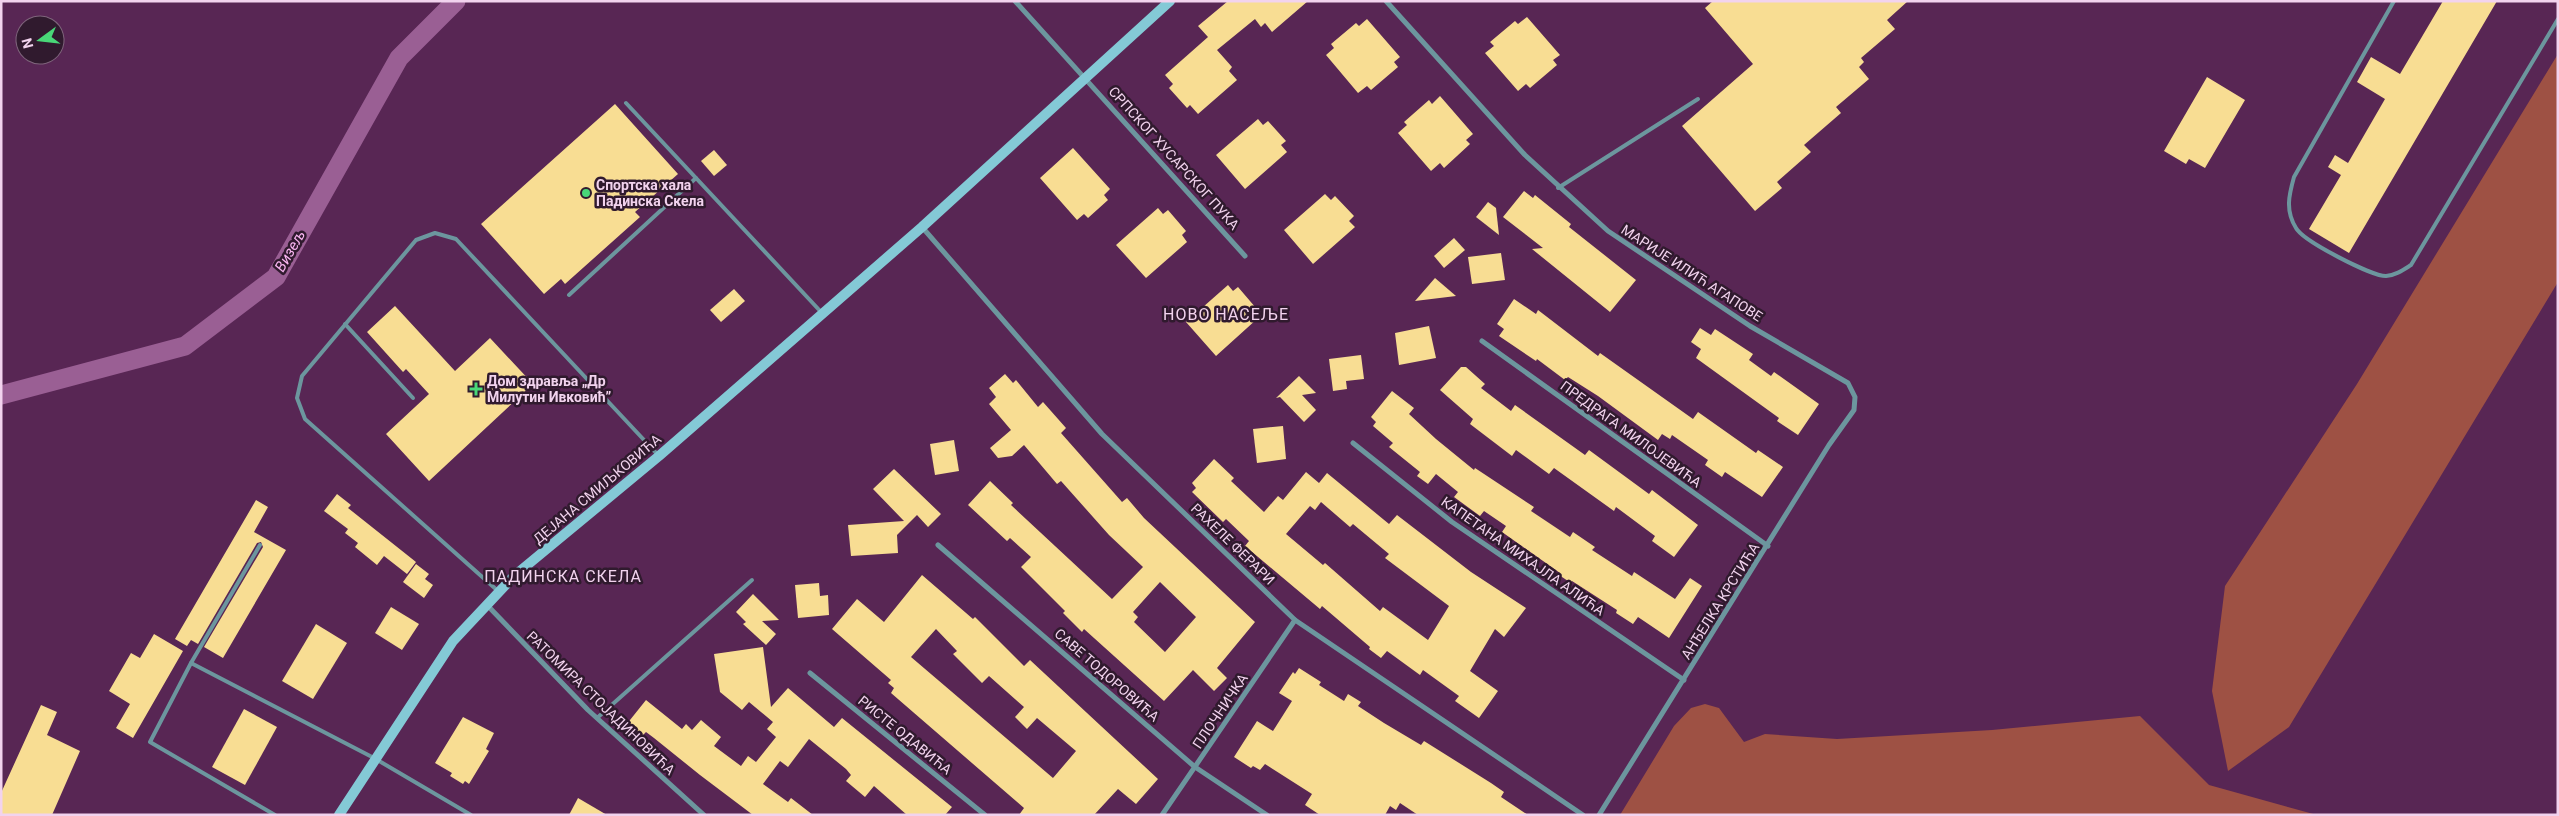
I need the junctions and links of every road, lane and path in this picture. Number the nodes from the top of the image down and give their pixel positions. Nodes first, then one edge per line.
1 (1015, 1) edge
2 (1170, 1) edge
3 (1386, 1) edge
4 (2394, 1) edge
5 (2558, 19) edge
6 (1084, 78) junction
7 (1698, 99) dead end
8 (626, 103) dead end
9 (696, 178) junction
10 (1558, 188) junction
11 (922, 226) junction
12 (1245, 256) dead end
13 (569, 295) dead end
14 (822, 313) junction
15 (345, 324) junction
16 (1482, 341) dead end
17 (1855, 396) joint
18 (413, 398) dead end
19 (1353, 443) dead end
20 (659, 456) junction
21 (260, 545) dead end
22 (938, 545) dead end
23 (1768, 546) junction
24 (752, 580) dead end
25 (498, 591) junction
26 (486, 603) junction
27 (1295, 620) junction
28 (191, 663) junction
29 (810, 673) dead end
30 (1684, 680) junction
31 (597, 718) junction
32 (374, 758) junction
33 (1195, 767) junction
34 (275, 815) edge
35 (338, 815) edge
36 (472, 815) edge
37 (704, 815) edge
38 (985, 815) edge
39 (1162, 815) edge
40 (1267, 815) edge
41 (1583, 815) edge
42 (1598, 815) edge

1 - 6 street, СРПСКОГ ХУСАРСКОГ ПУКА
2 - 6 street
3 - 10 street, МАРИЈЕ ИЛИЋ АГАПОВЕ
4 - 5 lane
6 - 11 street
6 - 12 street, СРПСКОГ ХУСАРСКОГ ПУКА
7 - 10 lane
8 - 9 lane
9 - 13 lane
9 - 14 lane
10 - 17 street, МАРИЈЕ ИЛИЋ АГАПОВЕ
11 - 14 street, ДЕЈАНА СМИЉКОВИЋА
11 - 27 street, РАХЕЛЕ ФЕРАРИ
14 - 20 street, ДЕЈАНА СМИЉКОВИЋА
15 - 18 lane
15 - 20 lane
15 - 25 lane
16 - 23 street, ПРЕДРАГА МИЛОЈЕВИЋА
17 - 23 street, АНЂЕЛКА КРСТИЋА
19 - 30 street, КАПЕТАНА МИХАЈЛА АЛИЋА
20 - 25 street, ДЕЈАНА СМИЉКОВИЋА
21 - 28 lane
22 - 33 street, САВЕ ТОДОРОВИЋА
23 - 30 street, АНЂЕЛКА КРСТИЋА
24 - 31 lane
25 - 26 street, ДЕЈАНА СМИЉКОВИЋА
26 - 31 street, РАТОМИРА СТОЈАДИНОВИЋА
26 - 32 street, ДЕЈАНА СМИЉКОВИЋА
27 - 33 street, ПЛОЧНИЧКА
27 - 41 street, РАХЕЛЕ ФЕРАРИ
28 - 32 lane
28 - 34 lane
29 - 38 street, РИСТЕ ОДАВИЋА
30 - 42 street, АНЂЕЛКА КРСТИЋА
31 - 37 street, РАТОМИРА СТОЈАДИНОВИЋА
32 - 35 street, ДЕЈАНА СМИЉКОВИЋА
32 - 36 lane
33 - 39 street, ПЛОЧНИЧКА
33 - 40 street, САВЕ ТОДОРОВИЋА

